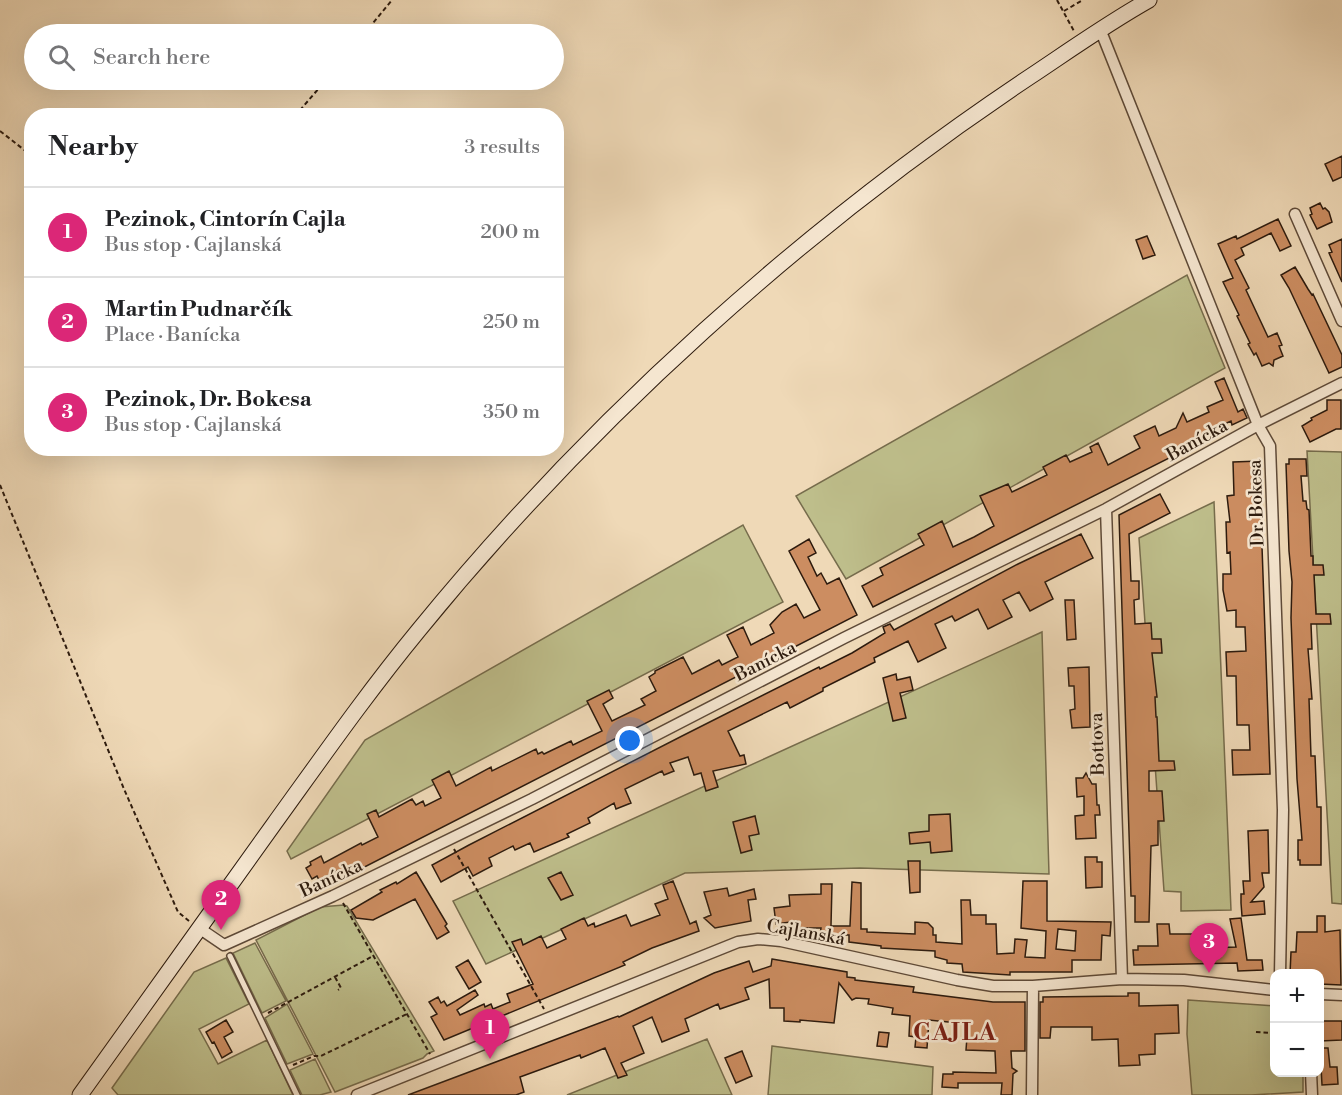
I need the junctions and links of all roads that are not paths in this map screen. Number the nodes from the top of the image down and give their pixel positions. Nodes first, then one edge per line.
1 (1149, 0) edge
2 (1100, 29) junction
3 (1294, 214) dead end
4 (1342, 321) edge
5 (1342, 383) edge
6 (1258, 425) junction
7 (1106, 508) junction
8 (199, 928) junction
9 (230, 956) dead end
10 (1280, 969) edge
11 (1122, 979) junction
12 (1033, 986) junction
13 (1270, 989) edge
14 (1324, 994) edge
15 (1342, 995) edge
16 (1311, 1077) edge
17 (80, 1095) edge
18 (297, 1095) edge
19 (357, 1095) edge
20 (1032, 1095) edge
21 (1312, 1095) edge

1 - 2 main road
2 - 6 street, Dr. Bokesa
2 - 8 main road
3 - 4 street
5 - 6 street, Banícka
6 - 7 street, Banícka
6 - 10 street, Dr. Bokesa
7 - 8 street, Banícka
7 - 11 street, Bottova
8 - 17 main road
9 - 18 lane
11 - 12 street, Cajlanská
11 - 13 street, Cajlanská
12 - 19 street, Cajlanská
12 - 20 street
14 - 15 street
16 - 21 street

